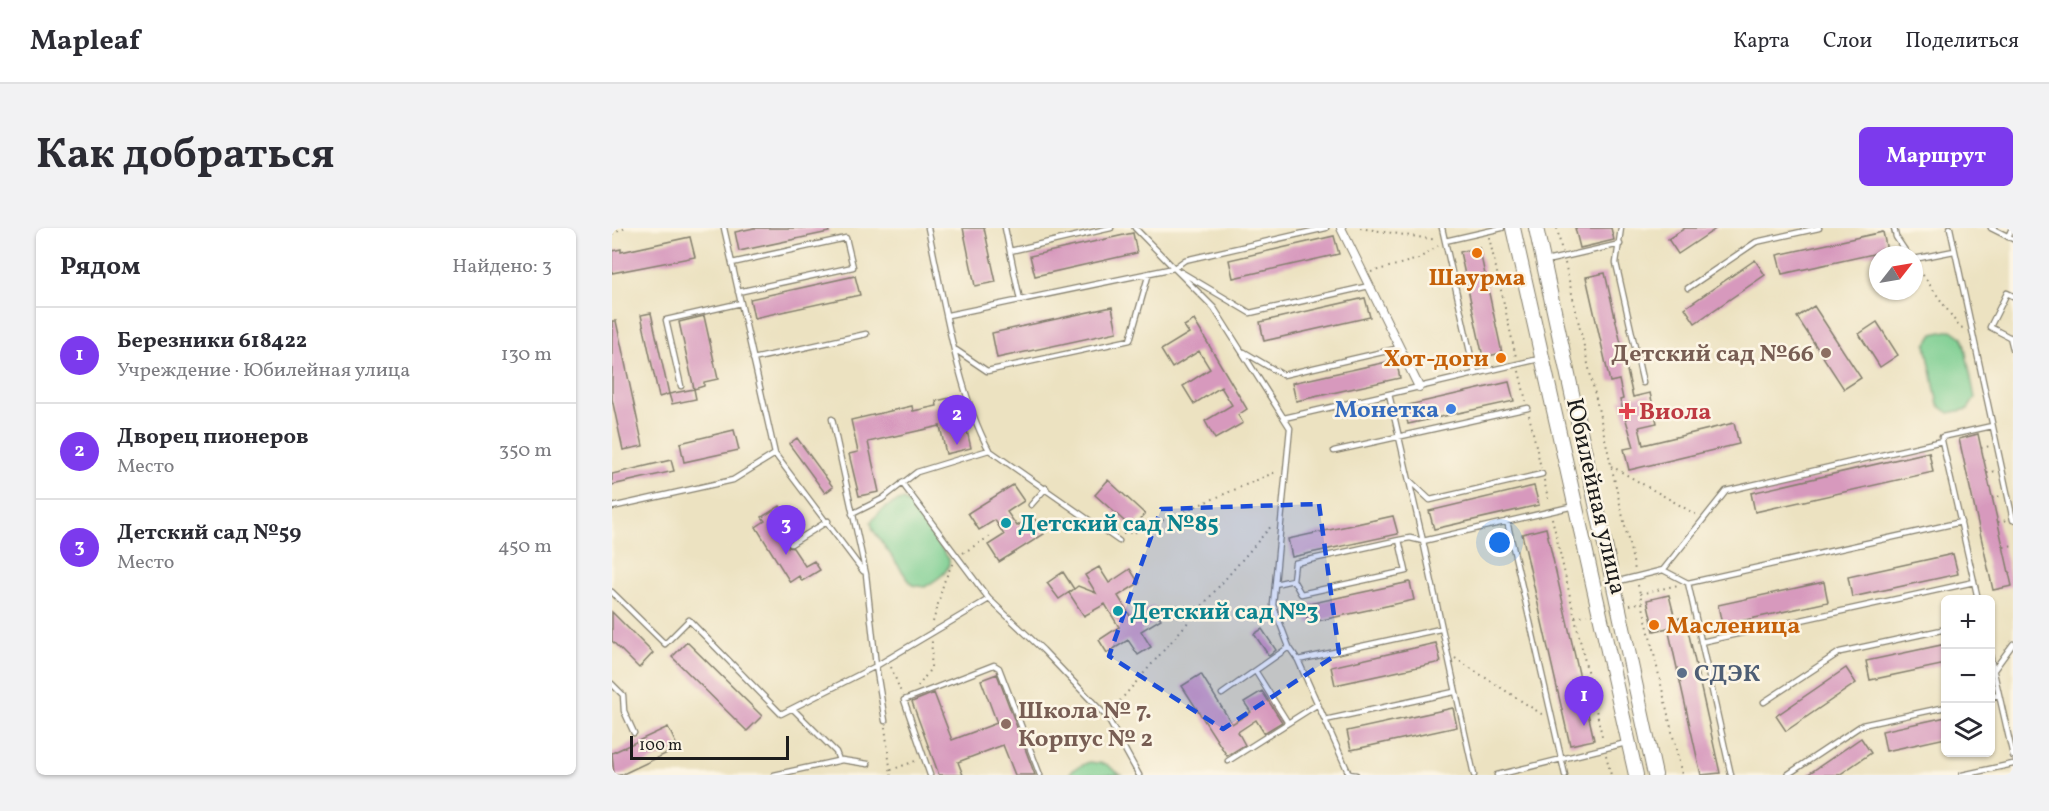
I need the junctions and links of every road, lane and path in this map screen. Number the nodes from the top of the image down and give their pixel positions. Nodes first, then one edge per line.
1 (625, 228) edge
2 (724, 228) edge
3 (928, 228) edge
4 (1005, 228) edge
5 (1111, 228) edge
6 (1136, 228) edge
7 (1326, 228) edge
8 (1341, 228) edge
9 (1360, 228) edge
10 (1442, 228) edge
11 (1502, 228) edge
12 (1513, 228) edge
13 (1536, 228) edge
14 (1557, 228) edge
15 (1621, 228) edge
16 (1820, 228) edge
17 (1894, 228) edge
18 (1950, 228) edge
19 (1991, 228) edge
20 (2012, 228) edge
21 (1488, 231) junction
22 (612, 234) edge
23 (2010, 238) edge
24 (1445, 241) junction
25 (1620, 244) junction
26 (1902, 246) edge
27 (1010, 251) junction
28 (1954, 251) junction
29 (1563, 257) junction
30 (1923, 259) edge
31 (1544, 262) junction
32 (732, 263) junction
33 (1174, 268) junction
34 (1149, 273) junction
35 (1364, 274) junction
36 (1923, 274) edge
37 (1370, 286) junction
38 (1688, 288) dead end
39 (738, 292) junction
40 (2013, 296) edge
41 (1020, 300) junction
42 (741, 303) junction
43 (948, 315) junction
44 (1970, 326) junction
45 (866, 334) dead end
46 (2011, 338) edge
47 (1400, 348) junction
48 (2013, 349) edge
49 (956, 350) junction
50 (1242, 351) junction
51 (753, 359) junction
52 (1543, 359) junction
53 (1518, 364) junction
54 (1475, 374) junction
55 (1643, 383) dead end
56 (681, 386) dead end
57 (1419, 387) junction
58 (1389, 394) junction
59 (1528, 408) junction
60 (832, 418) dead end
61 (1284, 418) junction
62 (1992, 426) junction
63 (1399, 438) junction
64 (1942, 441) junction
65 (989, 450) junction
66 (1334, 451) dead end
67 (775, 454) junction
68 (1611, 466) junction
69 (1287, 468) junction
70 (1542, 474) junction
71 (1409, 480) junction
72 (902, 483) junction
73 (1046, 488) junction
74 (1031, 505) dead end
75 (1576, 505) junction
76 (612, 507) edge
77 (1551, 511) junction
78 (1282, 512) junction
79 (852, 514) junction
80 (1704, 519) junction
81 (2013, 520) edge
82 (828, 521) junction
83 (1508, 521) junction
84 (1961, 522) junction
85 (992, 535) dead end
86 (1113, 536) junction
87 (1399, 540) junction
88 (1119, 541) dead end
89 (1423, 541) junction
90 (791, 544) dead end
91 (2013, 545) edge
92 (2004, 547) dead end
93 (956, 557) junction
94 (1663, 570) junction
95 (866, 574) junction
96 (1636, 576) junction
97 (1293, 580) junction
98 (1614, 582) junction
99 (1974, 582) junction
100 (1688, 583) junction
101 (1275, 584) junction
102 (612, 592) edge
103 (1640, 594) junction
104 (1977, 595) edge
105 (989, 599) junction
106 (1440, 629) junction
107 (1941, 630) edge
108 (1701, 642) junction
109 (2013, 644) edge
110 (1290, 647) junction
111 (1445, 651) junction
112 (888, 659) junction
113 (1298, 660) junction
114 (876, 666) junction
115 (1995, 669) edge
116 (1256, 672) junction
117 (1995, 674) edge
118 (612, 684) edge
119 (1454, 692) junction
120 (1222, 694) dead end
121 (2000, 695) junction
122 (1995, 696) edge
123 (904, 700) junction
124 (1764, 702) dead end
125 (1318, 704) junction
126 (1941, 708) edge
127 (793, 709) junction
128 (1107, 717) junction
129 (1325, 720) junction
130 (885, 721) joint
131 (1553, 722) junction
132 (1288, 723) junction
133 (634, 733) dead end
134 (1629, 742) junction
135 (1605, 748) junction
136 (2013, 756) edge
137 (1562, 759) junction
138 (839, 760) junction
139 (915, 761) dead end
140 (1228, 761) dead end
141 (868, 764) dead end
142 (2013, 764) edge
143 (891, 770) junction
144 (774, 775) edge
145 (891, 775) edge
146 (930, 775) edge
147 (1040, 775) edge
148 (1139, 775) edge
149 (1349, 775) edge
150 (1356, 775) edge
151 (1474, 775) edge
152 (1497, 775) edge
153 (1565, 775) edge
154 (1611, 775) edge
155 (1636, 775) edge
156 (1656, 775) edge
157 (1682, 775) edge
158 (1731, 775) edge
159 (1787, 775) edge
160 (1962, 775) edge

1 - 22 path
2 - 32 lane
3 - 43 lane
4 - 27 lane
5 - 27 lane
6 - 33 lane
7 - 33 lane
8 - 35 street
9 - 24 path
10 - 24 lane
11 - 21 lane
12 - 52 main road, Юбилейная улица
13 - 31 main road, Юбилейная улица
14 - 29 path
15 - 25 lane
16 - 38 lane
17 - 26 lane
18 - 28 lane
19 - 23 lane
20 - 23 lane
21 - 24 lane
21 - 53 path
24 - 35 path
24 - 54 lane
25 - 29 lane
25 - 55 lane
27 - 41 lane
28 - 30 lane
28 - 44 lane
29 - 31 lane
29 - 68 path
31 - 98 main road, Юбилейная улица
32 - 39 lane
32 - 39 lane
33 - 34 lane
33 - 37 lane
33 - 50 lane
34 - 41 lane
34 - 49 lane
35 - 37 street
36 - 44 path
37 - 47 street
39 - 42 lane
40 - 46 lane
41 - 43 lane
42 - 51 lane
42 - 56 lane
43 - 49 lane
44 - 62 lane
45 - 51 lane
46 - 48 lane
47 - 50 lane
47 - 57 street
49 - 65 lane
50 - 61 lane
51 - 67 lane
52 - 53 lane
52 - 75 main road, Юбилейная улица
53 - 54 lane
53 - 59 path
54 - 57 lane
57 - 58 lane
58 - 61 lane
58 - 63 lane
59 - 63 lane
59 - 70 path
60 - 79 lane
61 - 69 lane
62 - 64 lane
62 - 81 lane
63 - 66 lane
63 - 71 lane
64 - 80 lane
64 - 84 lane
65 - 72 lane
65 - 73 lane
67 - 76 lane
67 - 82 lane
68 - 80 path
68 - 96 path
69 - 78 lane
69 - 86 path
70 - 71 lane
70 - 77 path
71 - 89 lane
72 - 79 lane
72 - 93 lane
73 - 74 lane
73 - 86 lane
75 - 77 lane
75 - 134 main road, Юбилейная улица
77 - 83 lane
77 - 135 path
78 - 101 lane
78 - 128 path
79 - 95 lane
80 - 94 lane
82 - 90 lane
82 - 95 lane
83 - 89 lane
83 - 131 lane
84 - 99 lane
84 - 100 lane
85 - 93 path
86 - 88 lane
87 - 89 lane
87 - 97 lane
87 - 97 lane
89 - 106 lane
91 - 92 path
93 - 105 lane
94 - 96 lane
94 - 100 lane
95 - 114 lane
96 - 98 lane
96 - 103 path
97 - 101 lane
98 - 156 main road, Юбилейная улица
99 - 104 lane
99 - 108 lane
100 - 103 path
100 - 108 lane
101 - 110 lane
102 - 127 lane
103 - 157 path
105 - 112 lane
105 - 128 lane
106 - 111 lane
106 - 113 lane
107 - 124 lane
108 - 158 lane
109 - 115 lane
110 - 113 lane
110 - 116 lane
111 - 119 lane
111 - 131 path
112 - 114 lane
112 - 123 path
113 - 125 lane
114 - 127 lane
114 - 130 lane
116 - 120 lane
116 - 132 lane
117 - 121 lane
118 - 133 lane
119 - 129 lane
119 - 151 lane
121 - 122 lane
121 - 136 lane
123 - 146 lane
123 - 147 lane
125 - 129 lane
125 - 132 lane
126 - 159 lane
127 - 138 lane
128 - 148 lane
129 - 149 lane
130 - 143 path
131 - 137 lane
132 - 140 lane
134 - 135 lane
134 - 155 main road, Юбилейная улица
135 - 137 lane
135 - 154 path
137 - 152 lane
137 - 153 lane
138 - 141 lane
138 - 144 lane
139 - 143 path
142 - 160 lane
143 - 145 path
149 - 150 lane

